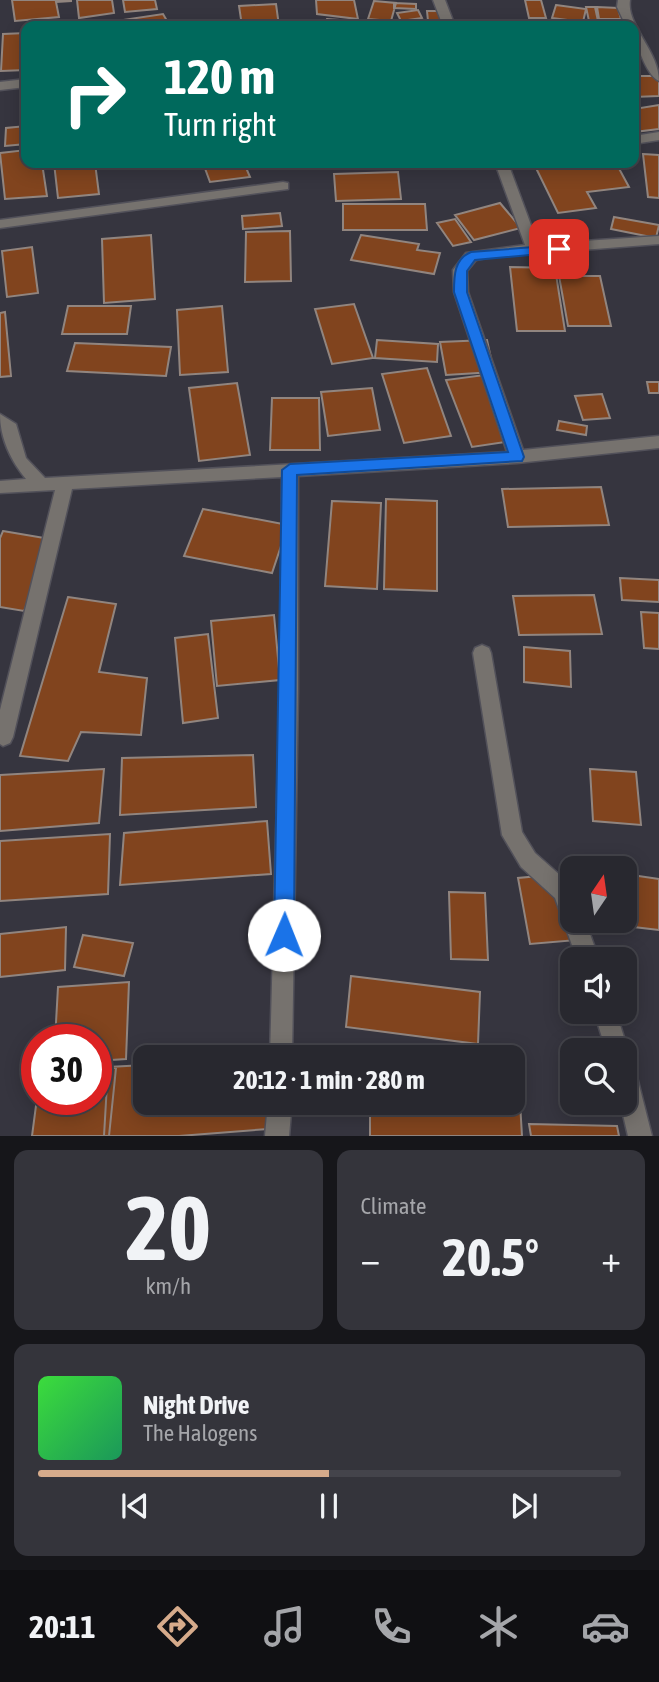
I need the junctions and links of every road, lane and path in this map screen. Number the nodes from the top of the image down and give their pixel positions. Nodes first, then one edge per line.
1 (439, 0) edge
2 (624, 0) edge
3 (447, 21) edge
4 (630, 21) edge
5 (639, 42) edge
6 (659, 54) edge
7 (645, 55) junction
8 (659, 77) edge
9 (21, 84) edge
10 (0, 86) edge
11 (659, 136) edge
12 (639, 139) edge
13 (503, 168) edge
14 (283, 186) dead end
15 (0, 224) edge
16 (659, 240) edge
17 (534, 251) junction
18 (0, 420) edge
19 (659, 442) edge
20 (517, 457) junction
21 (290, 470) junction
22 (65, 483) junction
23 (40, 484) junction
24 (0, 487) edge
25 (482, 653) dead end
26 (3, 737) dead end
27 (560, 888) edge
28 (281, 1045) edge
29 (279, 1115) edge
30 (635, 1115) edge
31 (277, 1136) edge
32 (640, 1136) edge

1 - 3 street
2 - 4 street
5 - 7 street
6 - 7 street
7 - 8 street
9 - 10 street
11 - 12 street
13 - 17 street
14 - 15 street
16 - 17 street
17 - 20 street
18 - 23 street
19 - 20 street
20 - 21 street
21 - 22 street
21 - 28 street
22 - 23 street
22 - 26 street
23 - 24 street
25 - 27 street
29 - 31 street
30 - 32 street

